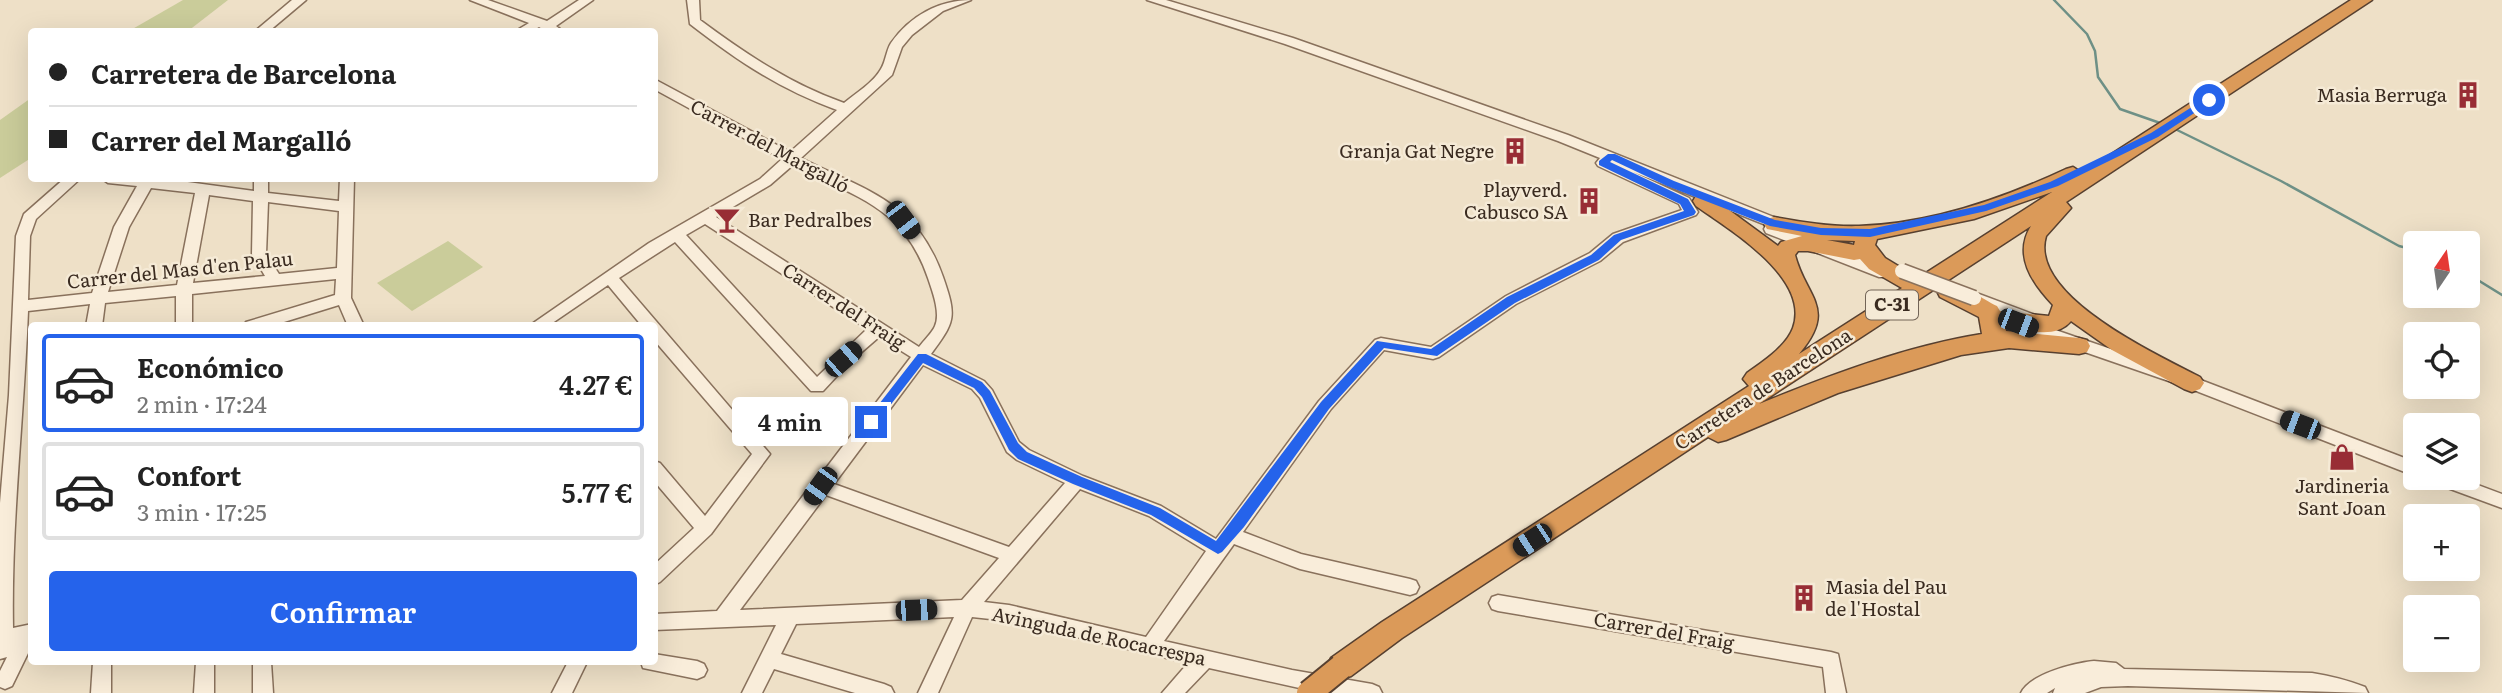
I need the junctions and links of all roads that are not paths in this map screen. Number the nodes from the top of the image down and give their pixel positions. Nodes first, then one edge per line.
1 (300, 0) edge
2 (476, 0) edge
3 (587, 0) edge
4 (693, 0) edge
5 (965, 0) edge
6 (1153, 0) edge
7 (2363, 0) edge
8 (265, 27) edge
9 (548, 27) edge
10 (658, 85) edge
11 (848, 109) junction
12 (2164, 129) junction
13 (1611, 156) junction
14 (792, 159) junction
15 (70, 182) edge
16 (148, 182) edge
17 (156, 182) edge
18 (261, 182) edge
19 (348, 182) edge
20 (1670, 183) junction
21 (203, 189) junction
22 (261, 195) junction
23 (1703, 201) junction
24 (345, 207) junction
25 (707, 218) junction
26 (1773, 224) junction
27 (1870, 233) junction
28 (677, 235) junction
29 (1802, 242) junction
30 (1864, 257) junction
31 (1788, 268) junction
32 (344, 273) junction
33 (610, 277) junction
34 (1905, 278) junction
35 (275, 280) junction
36 (1941, 285) joint
37 (184, 289) junction
38 (97, 298) junction
39 (343, 298) junction
40 (2064, 305) junction
41 (21, 306) junction
42 (1985, 308) junction
43 (94, 322) edge
44 (184, 322) edge
45 (275, 322) edge
46 (354, 322) edge
47 (542, 322) edge
48 (648, 322) edge
49 (2045, 325) junction
50 (879, 328) junction
51 (658, 334) edge
52 (1991, 341) junction
53 (2079, 346) junction
54 (922, 357) junction
55 (2158, 371) junction
56 (2192, 383) junction
57 (24, 393) edge
58 (2403, 464) edge
59 (658, 473) edge
60 (1630, 475) junction
61 (1077, 481) junction
62 (820, 486) junction
63 (2472, 490) edge
64 (2502, 501) edge
65 (705, 529) junction
66 (1224, 542) junction
67 (1010, 555) junction
68 (658, 573) edge
69 (1410, 587) dead end
70 (1498, 603) dead end
71 (967, 608) junction
72 (790, 616) junction
73 (723, 618) junction
74 (658, 622) edge
75 (1150, 646) junction
76 (13, 650) edge
77 (769, 659) junction
78 (1205, 659) junction
79 (658, 663) edge
80 (102, 665) edge
81 (205, 665) edge
82 (262, 665) edge
83 (576, 665) edge
84 (697, 670) dead end
85 (2094, 673) junction
86 (2047, 690) edge
87 (101, 693) edge
88 (204, 693) edge
89 (262, 693) edge
90 (562, 693) edge
91 (752, 693) edge
92 (884, 693) edge
93 (928, 693) edge
94 (1172, 693) edge
95 (1309, 693) edge
96 (1372, 693) edge
97 (1836, 693) edge
98 (2114, 693) edge
99 (2358, 693) edge

1 - 8 street
2 - 9 street
3 - 9 street
4 - 11 street
5 - 11 street
6 - 13 street
7 - 12 highway, Carretera de Barcelona / C-31
10 - 14 street, Carrer del Margalló
11 - 14 street
12 - 27 highway
12 - 40 highway
12 - 60 highway, Carretera de Barcelona / C-31
13 - 20 street
13 - 66 street
14 - 25 street
14 - 54 street, Carrer del Margalló
15 - 41 street
16 - 38 street
17 - 21 street
18 - 22 street
19 - 24 street
20 - 23 street
20 - 26 street
21 - 22 street
21 - 37 street
22 - 24 street
22 - 35 street
23 - 29 street
23 - 31 highway
24 - 32 street
25 - 28 street
25 - 50 street, Carrer del Fraig
26 - 27 highway
26 - 30 street
27 - 30 highway
28 - 33 street
28 - 50 street
29 - 30 highway
29 - 31 highway
29 - 34 street
30 - 34 highway
31 - 60 highway
32 - 35 street, Carrer del Mas d'en Palau
32 - 39 street
33 - 47 street
33 - 48 street
34 - 36 street, bridge
34 - 42 street
35 - 37 street, Carrer del Mas d'en Palau
36 - 42 highway
37 - 38 street, Carrer del Mas d'en Palau
37 - 44 street
38 - 41 street, Carrer del Mas d'en Palau
38 - 43 street
39 - 45 street
39 - 46 street
40 - 49 highway
40 - 56 highway
41 - 57 street
42 - 49 highway
42 - 49 street
42 - 52 highway
42 - 53 street
49 - 55 street
50 - 54 street, Carrer del Fraig
51 - 65 street
52 - 53 highway
52 - 60 highway
53 - 55 street
54 - 61 street, Carrer del Fraig
54 - 62 street, Carrer del Margalló
55 - 56 street
56 - 58 street
57 - 76 street
59 - 65 street
60 - 95 highway, Carretera de Barcelona / C-31, bridge
61 - 66 street, Carrer del Fraig
61 - 67 street
62 - 67 street
62 - 73 street, Carrer del Margalló
63 - 64 street
65 - 68 street
66 - 69 street, Carrer del Fraig
66 - 75 street
67 - 71 street
70 - 97 street, Carrer del Fraig
71 - 72 street, Avinguda de Rocacrespa
71 - 75 street, Avinguda de Rocacrespa
71 - 93 street
72 - 73 street, Avinguda de Rocacrespa
72 - 77 street
73 - 74 street, Avinguda de Rocacrespa
75 - 78 street, Avinguda de Rocacrespa
77 - 91 street
77 - 92 street
78 - 94 street
78 - 96 street, Avinguda de Rocacrespa
79 - 84 street
80 - 87 street
81 - 88 street
82 - 89 street
83 - 90 street
85 - 86 street
85 - 98 street
85 - 99 street

